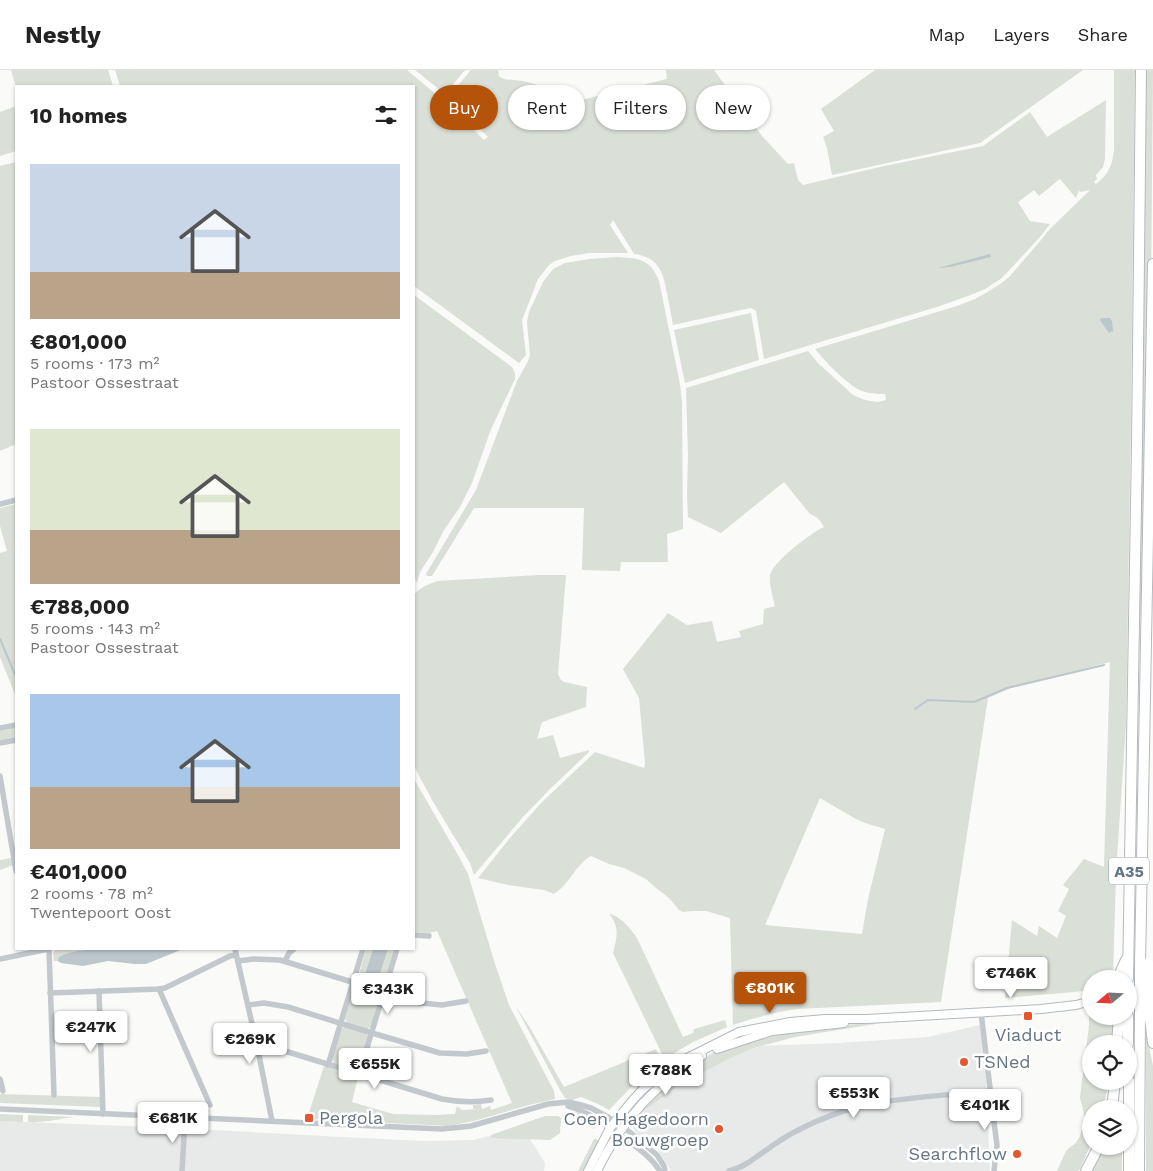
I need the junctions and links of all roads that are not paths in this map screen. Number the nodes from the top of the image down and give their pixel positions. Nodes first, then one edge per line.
1 (1141, 70) edge
2 (1153, 264) edge
3 (15, 500) edge
4 (0, 504) edge
5 (15, 724) edge
6 (0, 728) edge
7 (15, 740) edge
8 (0, 743) edge
9 (0, 776) edge
10 (15, 865) edge
11 (415, 935) edge
12 (429, 936) dead end
13 (30, 950) edge
14 (48, 950) edge
15 (293, 950) edge
16 (363, 950) edge
17 (398, 950) edge
18 (236, 955) edge
19 (0, 959) edge
20 (285, 961) junction
21 (1125, 970) edge
22 (353, 982) junction
23 (1153, 984) edge
24 (159, 989) junction
25 (1138, 989) edge
26 (99, 991) junction
27 (384, 992) junction
28 (50, 993) junction
29 (466, 1001) dead end
30 (1082, 1003) edge
31 (248, 1005) junction
32 (981, 1012) junction
33 (1144, 1012) junction
34 (867, 1019) junction
35 (341, 1023) junction
36 (372, 1033) junction
37 (1153, 1043) edge
38 (258, 1050) junction
39 (486, 1051) dead end
40 (328, 1064) junction
41 (359, 1074) junction
42 (0, 1080) edge
43 (2, 1091) dead end
44 (990, 1091) junction
45 (54, 1095) dead end
46 (491, 1100) dead end
47 (562, 1104) junction
48 (210, 1105) dead end
49 (0, 1110) edge
50 (103, 1114) junction
51 (185, 1118) junction
52 (272, 1121) junction
53 (615, 1121) junction
54 (624, 1127) junction
55 (610, 1128) junction
56 (618, 1134) junction
57 (1094, 1155) edge
58 (1129, 1155) edge
59 (182, 1171) edge
60 (588, 1171) edge
61 (597, 1171) edge
62 (660, 1171) edge
63 (665, 1171) edge
64 (729, 1171) edge
65 (994, 1171) edge
66 (1086, 1171) edge
67 (1129, 1171) edge
68 (1139, 1171) edge

1 - 21 highway, A35
2 - 33 highway, A35, bridge
3 - 4 street
5 - 6 street
7 - 8 street
9 - 10 street
11 - 12 street
13 - 19 street
14 - 28 street
15 - 20 street
16 - 22 street
17 - 27 street
18 - 20 street
18 - 24 street
18 - 31 street
20 - 22 street
22 - 27 street
22 - 35 street
23 - 25 main road
24 - 26 street
24 - 48 street
26 - 28 street
26 - 50 street
27 - 29 street
27 - 36 street
28 - 45 street
30 - 32 main road
31 - 35 street
31 - 38 street
32 - 34 main road
32 - 44 street
33 - 37 highway, A35
33 - 68 highway, A35
34 - 53 main road
34 - 54 main road
35 - 36 street
35 - 40 street
36 - 39 street
36 - 41 street
38 - 40 street
38 - 52 street
40 - 41 street
41 - 46 street
42 - 43 street
44 - 64 street
44 - 65 street
47 - 52 street
47 - 53 street
47 - 55 street
49 - 50 street
50 - 51 street
51 - 52 street
51 - 59 street
53 - 54 street
53 - 55 main road
54 - 56 main road
54 - 63 street
55 - 56 street
55 - 60 main road
56 - 61 main road
56 - 62 street
57 - 66 highway
58 - 67 highway

